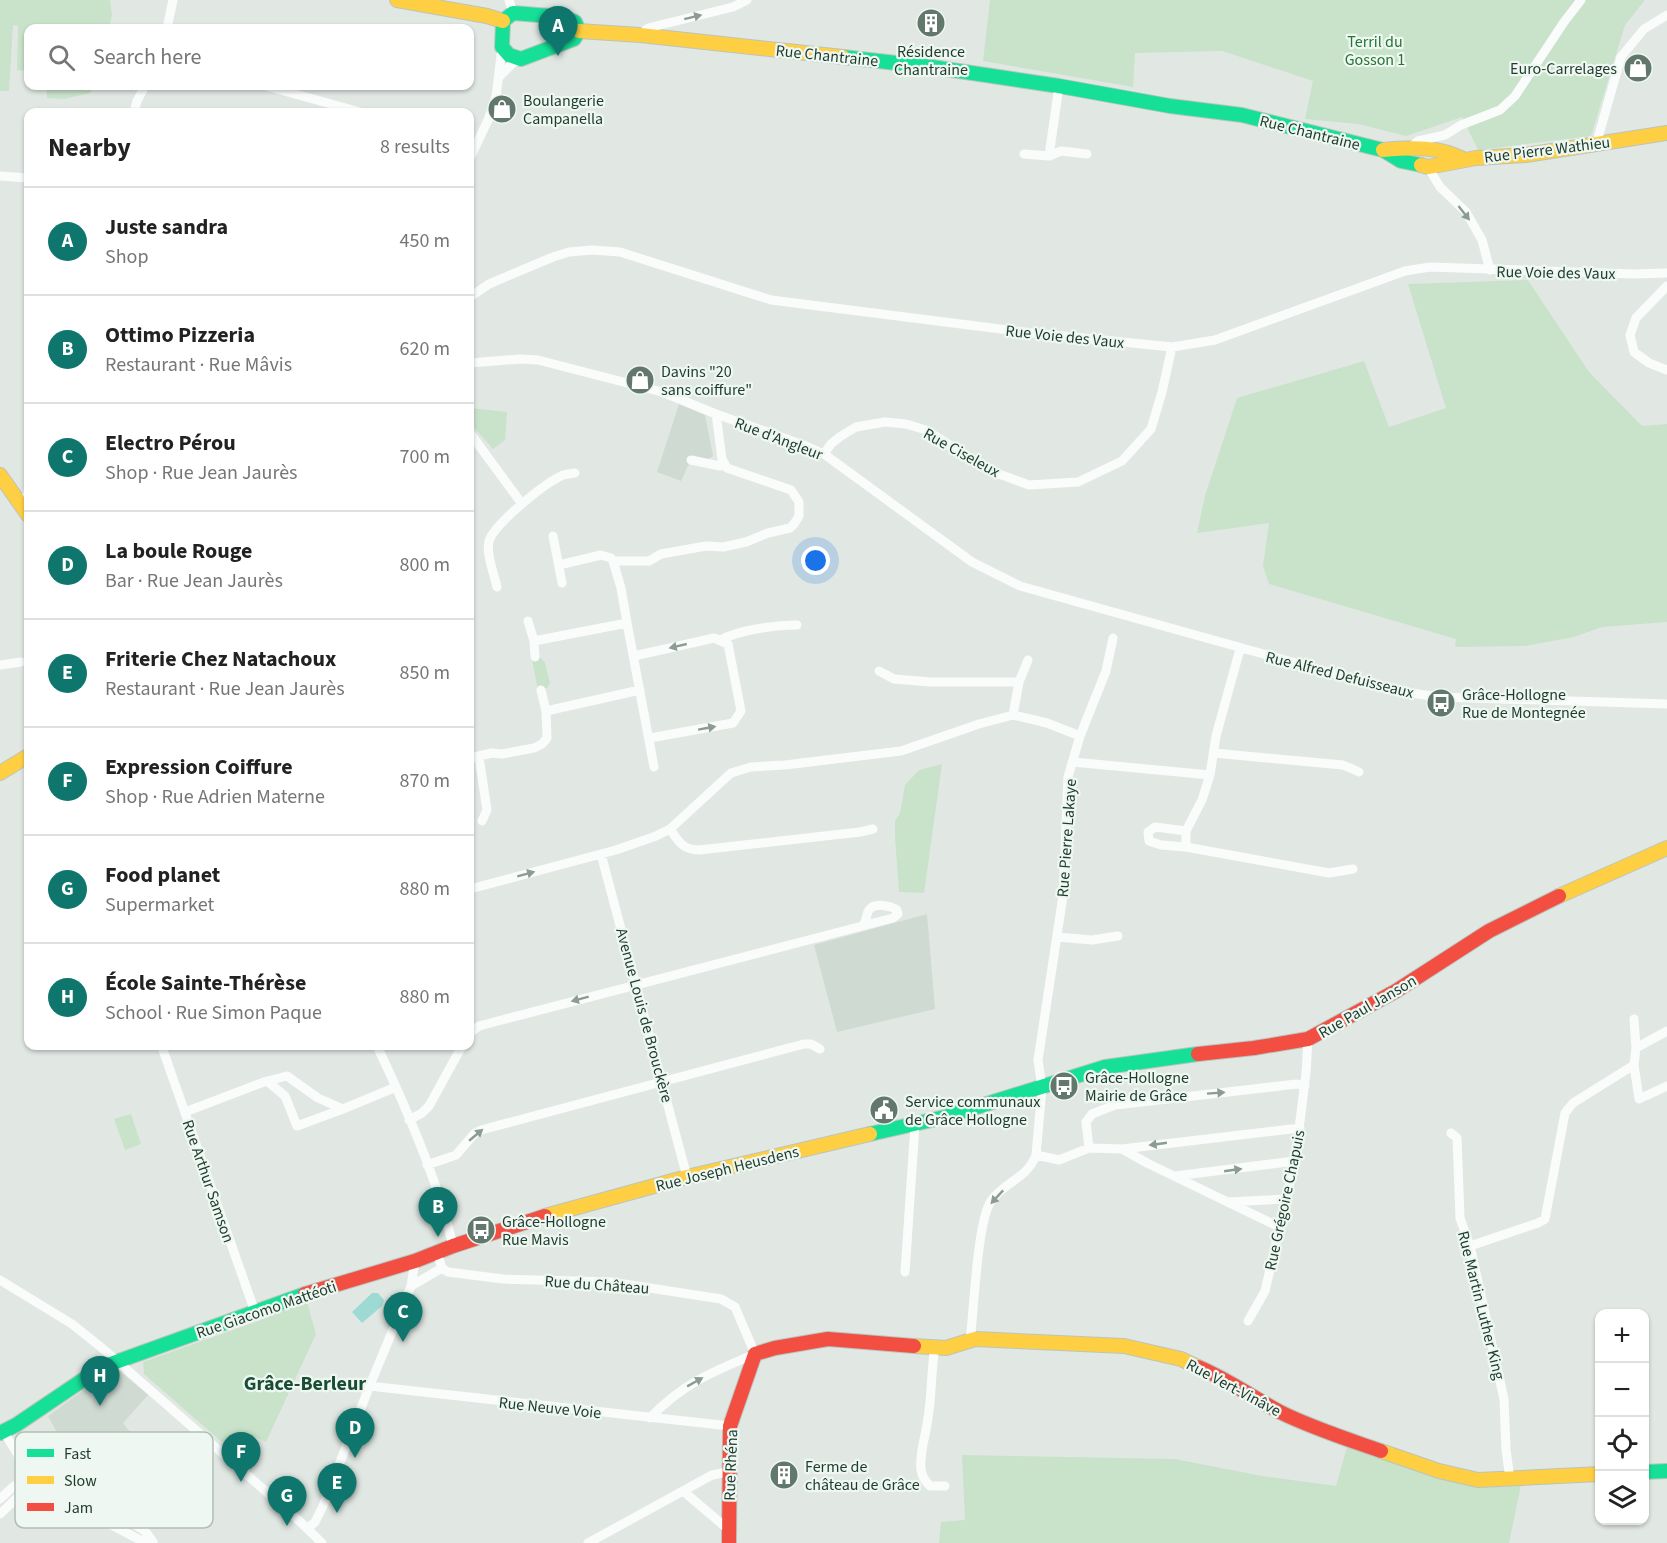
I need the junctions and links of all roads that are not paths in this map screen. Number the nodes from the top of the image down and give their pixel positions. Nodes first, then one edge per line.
1 (173, 0) edge
2 (397, 0) edge
3 (747, 0) edge
4 (1581, 0) edge
5 (508, 9) edge
6 (1667, 15) edge
7 (167, 24) edge
8 (579, 31) junction
9 (636, 34) junction
10 (502, 47) junction
11 (521, 59) junction
12 (499, 77) junction
13 (1059, 86) junction
14 (143, 90) edge
15 (280, 90) edge
16 (135, 108) edge
17 (346, 108) edge
18 (1667, 133) edge
19 (1445, 135) junction
20 (1596, 145) junction
21 (1411, 147) junction
22 (474, 150) edge
23 (1383, 150) junction
24 (1439, 151) junction
25 (1024, 154) dead end
26 (1088, 154) dead end
27 (1049, 156) junction
28 (1465, 160) junction
29 (1428, 167) junction
30 (0, 176) edge
31 (24, 178) edge
32 (1490, 270) junction
33 (1667, 273) edge
34 (1667, 286) edge
35 (474, 294) edge
36 (1172, 347) junction
37 (474, 363) edge
38 (1667, 370) edge
39 (716, 414) junction
40 (474, 438) edge
41 (824, 454) junction
42 (691, 460) dead end
43 (725, 465) junction
44 (575, 473) dead end
45 (0, 475) edge
46 (522, 504) junction
47 (24, 509) edge
48 (553, 536) dead end
49 (613, 561) junction
50 (560, 565) junction
51 (562, 583) dead end
52 (497, 587) dead end
53 (1056, 596) joint
54 (528, 621) dead end
55 (627, 623) junction
56 (797, 625) dead end
57 (1113, 638) dead end
58 (721, 640) junction
59 (534, 641) junction
60 (1239, 649) junction
61 (634, 656) junction
62 (536, 657) dead end
63 (1028, 660) dead end
64 (21, 662) dead end
65 (0, 665) edge
66 (879, 671) dead end
67 (1018, 682) junction
68 (541, 690) dead end
69 (640, 690) junction
70 (1667, 704) edge
71 (546, 711) junction
72 (1013, 716) junction
73 (1080, 736) junction
74 (650, 738) junction
75 (1214, 753) junction
76 (24, 758) edge
77 (474, 758) edge
78 (1073, 762) junction
79 (654, 767) dead end
80 (1359, 772) dead end
81 (0, 773) edge
82 (1210, 776) junction
83 (482, 821) dead end
84 (669, 829) junction
85 (873, 829) dead end
86 (1186, 831) junction
87 (1186, 847) junction
88 (1667, 848) edge
89 (602, 854) junction
90 (1353, 869) dead end
91 (474, 888) edge
92 (864, 924) dead end
93 (1118, 936) dead end
94 (1057, 937) junction
95 (637, 984) junction
96 (1634, 1018) dead end
97 (474, 1030) edge
98 (1667, 1030) edge
99 (1308, 1039) junction
100 (820, 1048) dead end
101 (1636, 1048) junction
102 (163, 1050) dead end
103 (379, 1050) edge
104 (460, 1050) edge
105 (1634, 1065) junction
106 (267, 1081) junction
107 (662, 1082) junction
108 (303, 1086) junction
109 (1305, 1086) junction
110 (1667, 1086) edge
111 (396, 1087) junction
112 (1042, 1088) junction
113 (285, 1096) junction
114 (318, 1098) junction
115 (343, 1109) junction
116 (185, 1112) junction
117 (410, 1120) junction
118 (313, 1121) junction
119 (915, 1125) junction
120 (1300, 1128) junction
121 (1451, 1133) dead end
122 (1089, 1148) junction
123 (1122, 1149) junction
124 (1036, 1155) junction
125 (1295, 1161) junction
126 (427, 1165) junction
127 (1175, 1176) junction
128 (687, 1177) junction
129 (1286, 1199) junction
130 (1226, 1202) junction
131 (1279, 1227) junction
132 (453, 1246) junction
133 (1470, 1246) junction
134 (437, 1253) junction
135 (415, 1262) junction
136 (442, 1268) junction
137 (905, 1272) dead end
138 (0, 1280) edge
139 (411, 1286) junction
140 (255, 1312) junction
141 (1248, 1321) dead end
142 (970, 1341) junction
143 (935, 1347) junction
144 (755, 1354) junction
145 (118, 1361) junction
146 (370, 1385) junction
147 (650, 1418) junction
148 (730, 1426) junction
149 (2, 1432) edge
150 (199, 1432) edge
151 (213, 1444) edge
152 (15, 1451) edge
153 (1667, 1471) edge
154 (728, 1472) junction
155 (1649, 1472) edge
156 (1595, 1474) edge
157 (1510, 1479) junction
158 (15, 1486) edge
159 (945, 1486) dead end
160 (683, 1491) junction
161 (0, 1499) edge
162 (15, 1500) edge
163 (0, 1514) edge
164 (139, 1528) edge
165 (308, 1528) junction
166 (729, 1536) edge
167 (151, 1541) edge
168 (318, 1542) edge
169 (588, 1543) edge

1 - 7 street
2 - 5 street
9 -> 3 street
4 - 19 street, Rue Chantraine
5 - 8 street
5 - 10 street
6 - 20 street
8 - 9 street, Rue Chantraine
8 - 11 street
9 - 13 street, Rue Chantraine
10 - 11 street
10 - 12 street
11 - 12 street
12 - 22 street
13 - 23 street, Rue Chantraine
13 - 27 street
14 - 16 street
15 - 17 street
18 - 20 street, Rue Pierre Wathieu
19 - 21 street, Rue Chantraine
19 - 24 street
20 - 28 street, Rue Pierre Wathieu
21 - 23 street, Rue Chantraine
21 - 24 street, Rue Chantraine
23 - 29 street, Rue Chantraine
24 - 28 street, Rue Chantraine
24 - 29 street
25 - 27 street
26 - 27 street
28 - 29 street, Rue Pierre Wathieu
29 -> 32 street
30 - 31 street
32 - 33 street, Rue Voie des Vaux
32 - 36 street, Rue Voie des Vaux
34 - 38 street
35 - 36 street, Rue Voie des Vaux
36 - 41 street, Rue Ciseleux
37 - 39 street, Rue d'Angleur
39 - 41 street, Rue d'Angleur
39 - 43 street
40 - 46 street
41 - 53 street, Rue d'Angleur
42 - 43 street
43 - 49 street
44 - 46 street
45 - 47 street
46 - 52 street
48 - 50 street
49 - 50 street
49 - 55 street
50 - 51 street
53 - 60 street, Rue Alfred Defuisseaux
54 - 59 street
55 - 59 street
55 - 61 street
56 - 58 street
57 - 73 street, Rue Pierre Lakaye
58 -> 61 street
74 -> 58 street
59 - 62 street
60 - 70 street, Rue Alfred Defuisseaux
60 - 75 street
61 - 69 street
63 - 67 street
64 - 65 street
66 - 67 street
67 - 72 street
68 - 71 street
69 - 71 street
69 - 74 street
71 - 77 street
72 - 73 street
72 - 84 street
73 - 78 street, Rue Pierre Lakaye
74 - 79 street
75 - 80 street
75 - 82 street
76 - 81 street
77 - 83 street
78 - 82 street
78 - 94 street, Rue Pierre Lakaye
82 - 86 street
84 - 85 street
84 - 89 street
86 - 87 street
86 - 87 street
87 - 90 street
88 - 99 street, Rue Paul Janson
91 -> 89 street
89 - 95 street, Avenue Louis de Brouckère
92 - 95 street
93 - 94 street
94 - 112 street, Rue Pierre Lakaye
95 -> 97 street
95 - 107 street, Avenue Louis de Brouckère
96 - 101 street
98 - 101 street
99 - 109 street, Rue Grégoire Chapuis
99 - 112 street, Rue Paul Janson
100 - 107 street
101 - 105 street
102 - 116 street, Rue Arthur Samson
103 - 111 street
104 - 117 street
105 - 110 street
105 - 133 street
106 - 108 street
106 - 113 street
106 - 116 street
126 -> 107 street
107 - 128 street, Avenue Louis de Brouckère
108 - 113 street
108 - 114 street
109 - 120 street, Rue Grégoire Chapuis
122 -> 109 street
111 - 115 street
111 - 117 street
112 - 119 street, Rue Joseph Heusdens
112 - 124 street, Rue Pierre Lakaye
113 - 118 street
114 - 115 street
114 - 118 street
115 - 118 street
116 - 140 street, Rue Arthur Samson
117 - 126 street
119 - 128 street, Rue Joseph Heusdens
119 - 137 street
120 -> 123 street
120 - 125 street, Rue Grégoire Chapuis
121 - 133 street, Rue Martin Luther King
122 - 123 street
122 - 124 street
123 - 127 street
124 -> 142 street
127 -> 125 street
125 - 129 street, Rue Grégoire Chapuis
126 - 132 street
127 - 130 street
128 - 132 street, Rue Joseph Heusdens
129 - 130 street
129 - 131 street, Rue Grégoire Chapuis
130 - 131 street
131 - 141 street, Rue Grégoire Chapuis
132 - 134 street, Rue Joseph Heusdens
133 - 157 street, Rue Martin Luther King
134 - 135 street, Rue Joseph Heusdens
134 - 136 street
135 - 139 street
135 - 140 street, Rue Giacomo Mattéoti
136 - 139 street
136 - 144 street, Rue du Château
138 - 145 street
139 - 146 street
140 - 145 street, Rue Giacomo Mattéoti
142 - 143 street, Rue Vert-Vinâve
142 - 157 street, Rue Vert-Vinâve
143 - 144 street, Rue Vert-Vinâve
143 - 159 street
147 -> 144 street
144 - 148 street, Rue Rhéna
145 - 149 street, Rue Giacomo Mattéoti
145 - 150 street
146 - 147 street, Rue Neuve Voie
146 - 165 street
147 - 148 street, Rue Neuve Voie
148 - 154 street, Rue Rhéna
149 - 152 street
151 - 165 street
153 - 155 street
154 - 160 street
154 - 166 street, Rue Rhéna
156 - 157 street, Rue Vert-Vinâve
158 - 161 street
160 - 166 street
160 - 169 street
162 - 163 street
164 - 167 street
165 - 168 street

